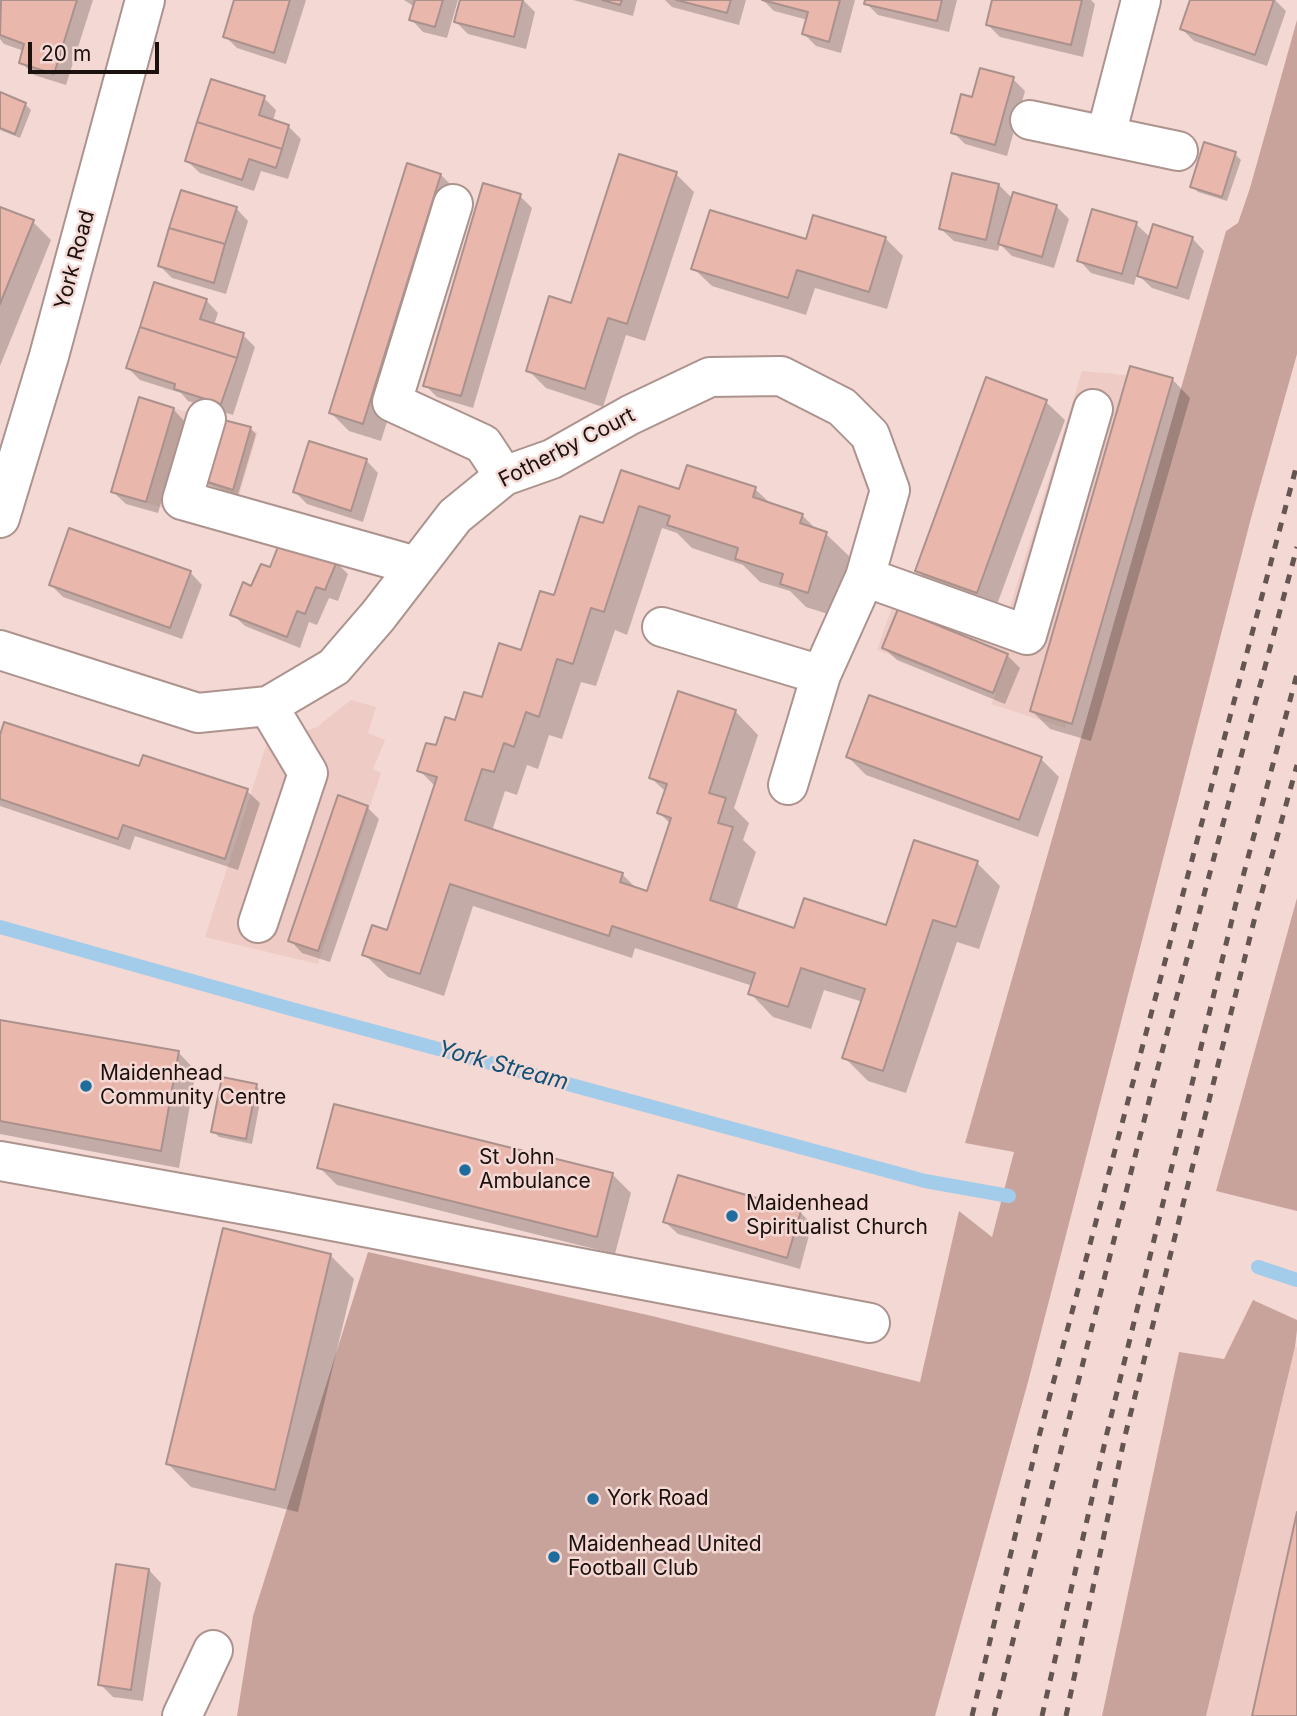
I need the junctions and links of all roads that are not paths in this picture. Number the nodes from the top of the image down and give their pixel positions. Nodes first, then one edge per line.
1 (145, 0) edge
2 (1141, 0) edge
3 (1030, 120) dead end
4 (1106, 135) junction
5 (1178, 150) dead end
6 (453, 204) dead end
7 (1093, 410) dead end
8 (206, 419) dead end
9 (8, 457) edge
10 (504, 476) junction
11 (0, 518) edge
12 (416, 566) junction
13 (865, 577) junction
14 (662, 627) dead end
15 (0, 649) edge
16 (821, 675) junction
17 (268, 706) junction
18 (788, 785) dead end
19 (258, 923) dead end
20 (0, 1161) edge
21 (870, 1323) dead end
22 (213, 1650) dead end
23 (182, 1716) edge

1 - 9 street, York Road
2 - 4 street
3 - 4 street
4 - 5 street
6 - 10 street
7 - 13 street
8 - 12 street
9 - 11 street, York Road
10 - 12 street, Fotherby Court
10 - 13 street, Fotherby Court
12 - 17 street, Fotherby Court
13 - 16 street, Fotherby Court
14 - 16 street
15 - 17 street, Fotherby Court
16 - 18 street, Fotherby Court
17 - 19 street
20 - 21 street
22 - 23 street

